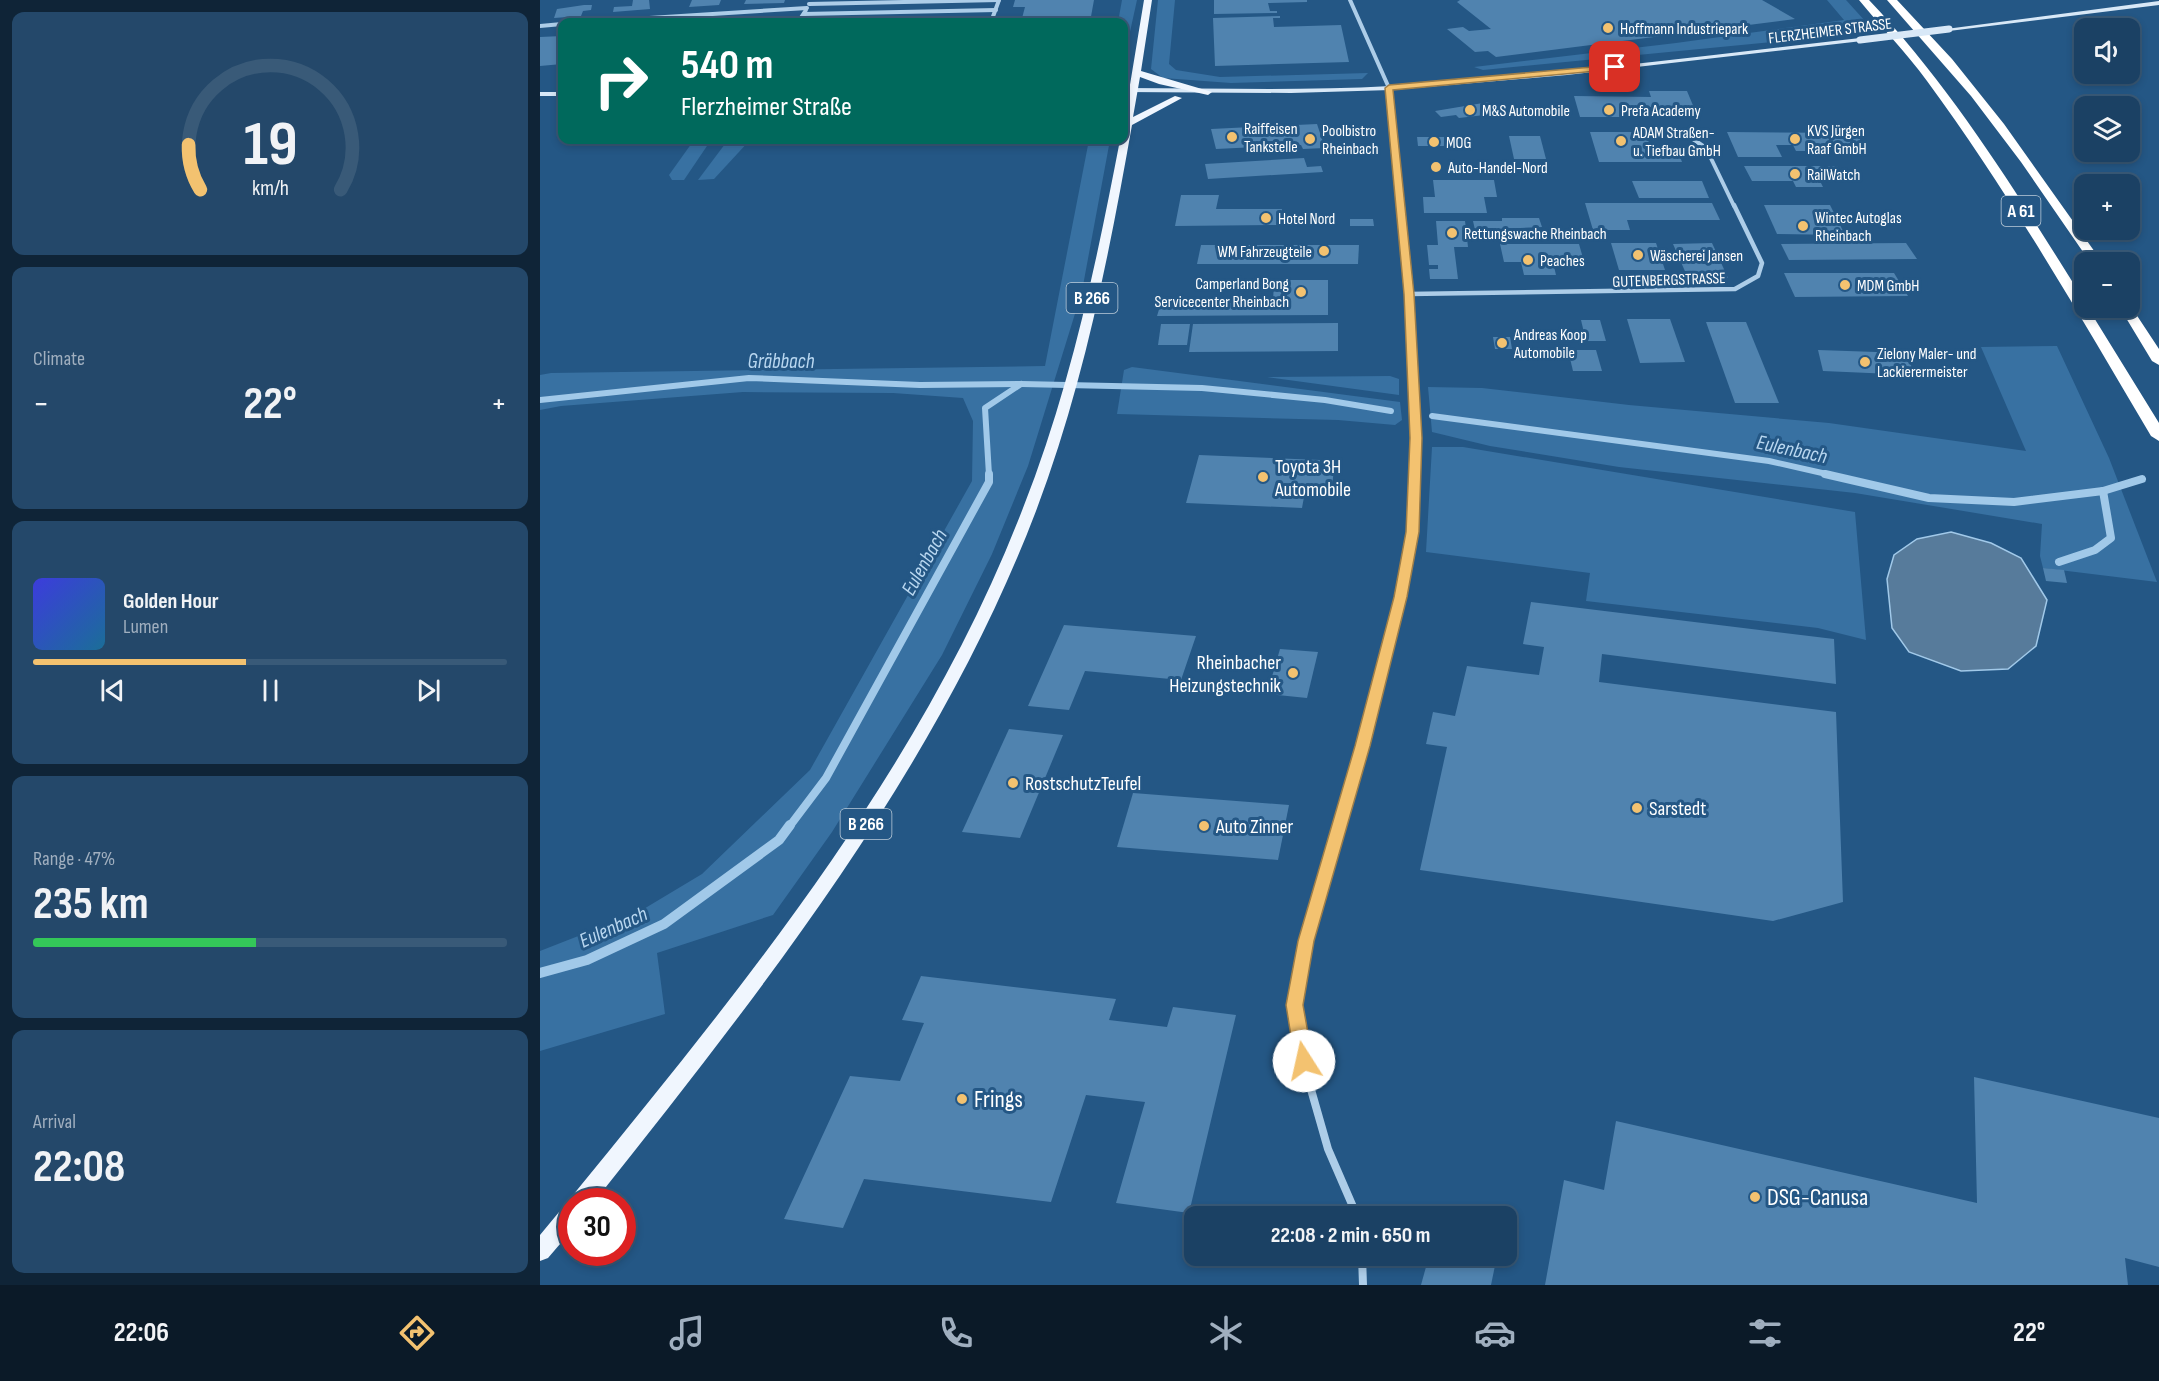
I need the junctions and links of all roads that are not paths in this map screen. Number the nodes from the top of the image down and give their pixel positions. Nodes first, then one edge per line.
1 (999, 0) edge
2 (1148, 0) edge
3 (1350, 0) edge
4 (1864, 0) edge
5 (1892, 0) edge
6 (2159, 3) edge
7 (809, 4) edge
8 (996, 10) junction
9 (804, 14) junction
10 (636, 18) edge
11 (801, 18) edge
12 (993, 18) edge
13 (558, 24) edge
14 (540, 26) edge
15 (1137, 62) junction
16 (1128, 68) edge
17 (1135, 72) junction
18 (1389, 88) junction
19 (1208, 92) junction
20 (1247, 92) junction
21 (540, 94) edge
22 (558, 94) edge
23 (1128, 94) edge
24 (1178, 98) junction
25 (1128, 118) edge
26 (1684, 133) dead end
27 (1122, 144) edge
28 (2090, 252) edge
29 (1409, 294) junction
30 (2133, 318) edge
31 (2159, 362) edge
32 (2159, 436) edge
33 (592, 1188) edge
34 (1353, 1206) edge
35 (558, 1230) edge
36 (540, 1251) edge
37 (1362, 1266) edge
38 (1363, 1285) edge

1 - 7 street
1 - 8 street
2 - 15 main road, B 266
3 - 18 street
4 - 32 highway, A 61
5 - 28 highway, A 61
6 - 18 main road, FLERZHEIMER STRASSE, bridge
7 - 9 street
7 - 10 street
8 - 9 street
8 - 12 street
9 - 11 street
13 - 14 street
15 - 16 main road
15 - 17 main road, B 266
17 - 19 main road
17 - 23 main road, B 266
18 - 20 main road, FLERZHEIMER STRASSE
18 - 29 street
19 - 20 main road, FLERZHEIMER STRASSE
19 - 23 main road, FLERZHEIMER STRASSE
20 - 24 main road, FLERZHEIMER STRASSE
21 - 22 main road
23 - 24 main road, FLERZHEIMER STRASSE
24 - 25 main road
26 - 29 street, GUTENBERGSTRASSE
27 - 33 main road, B 266
29 - 34 street
30 - 31 highway
35 - 36 main road
37 - 38 street

